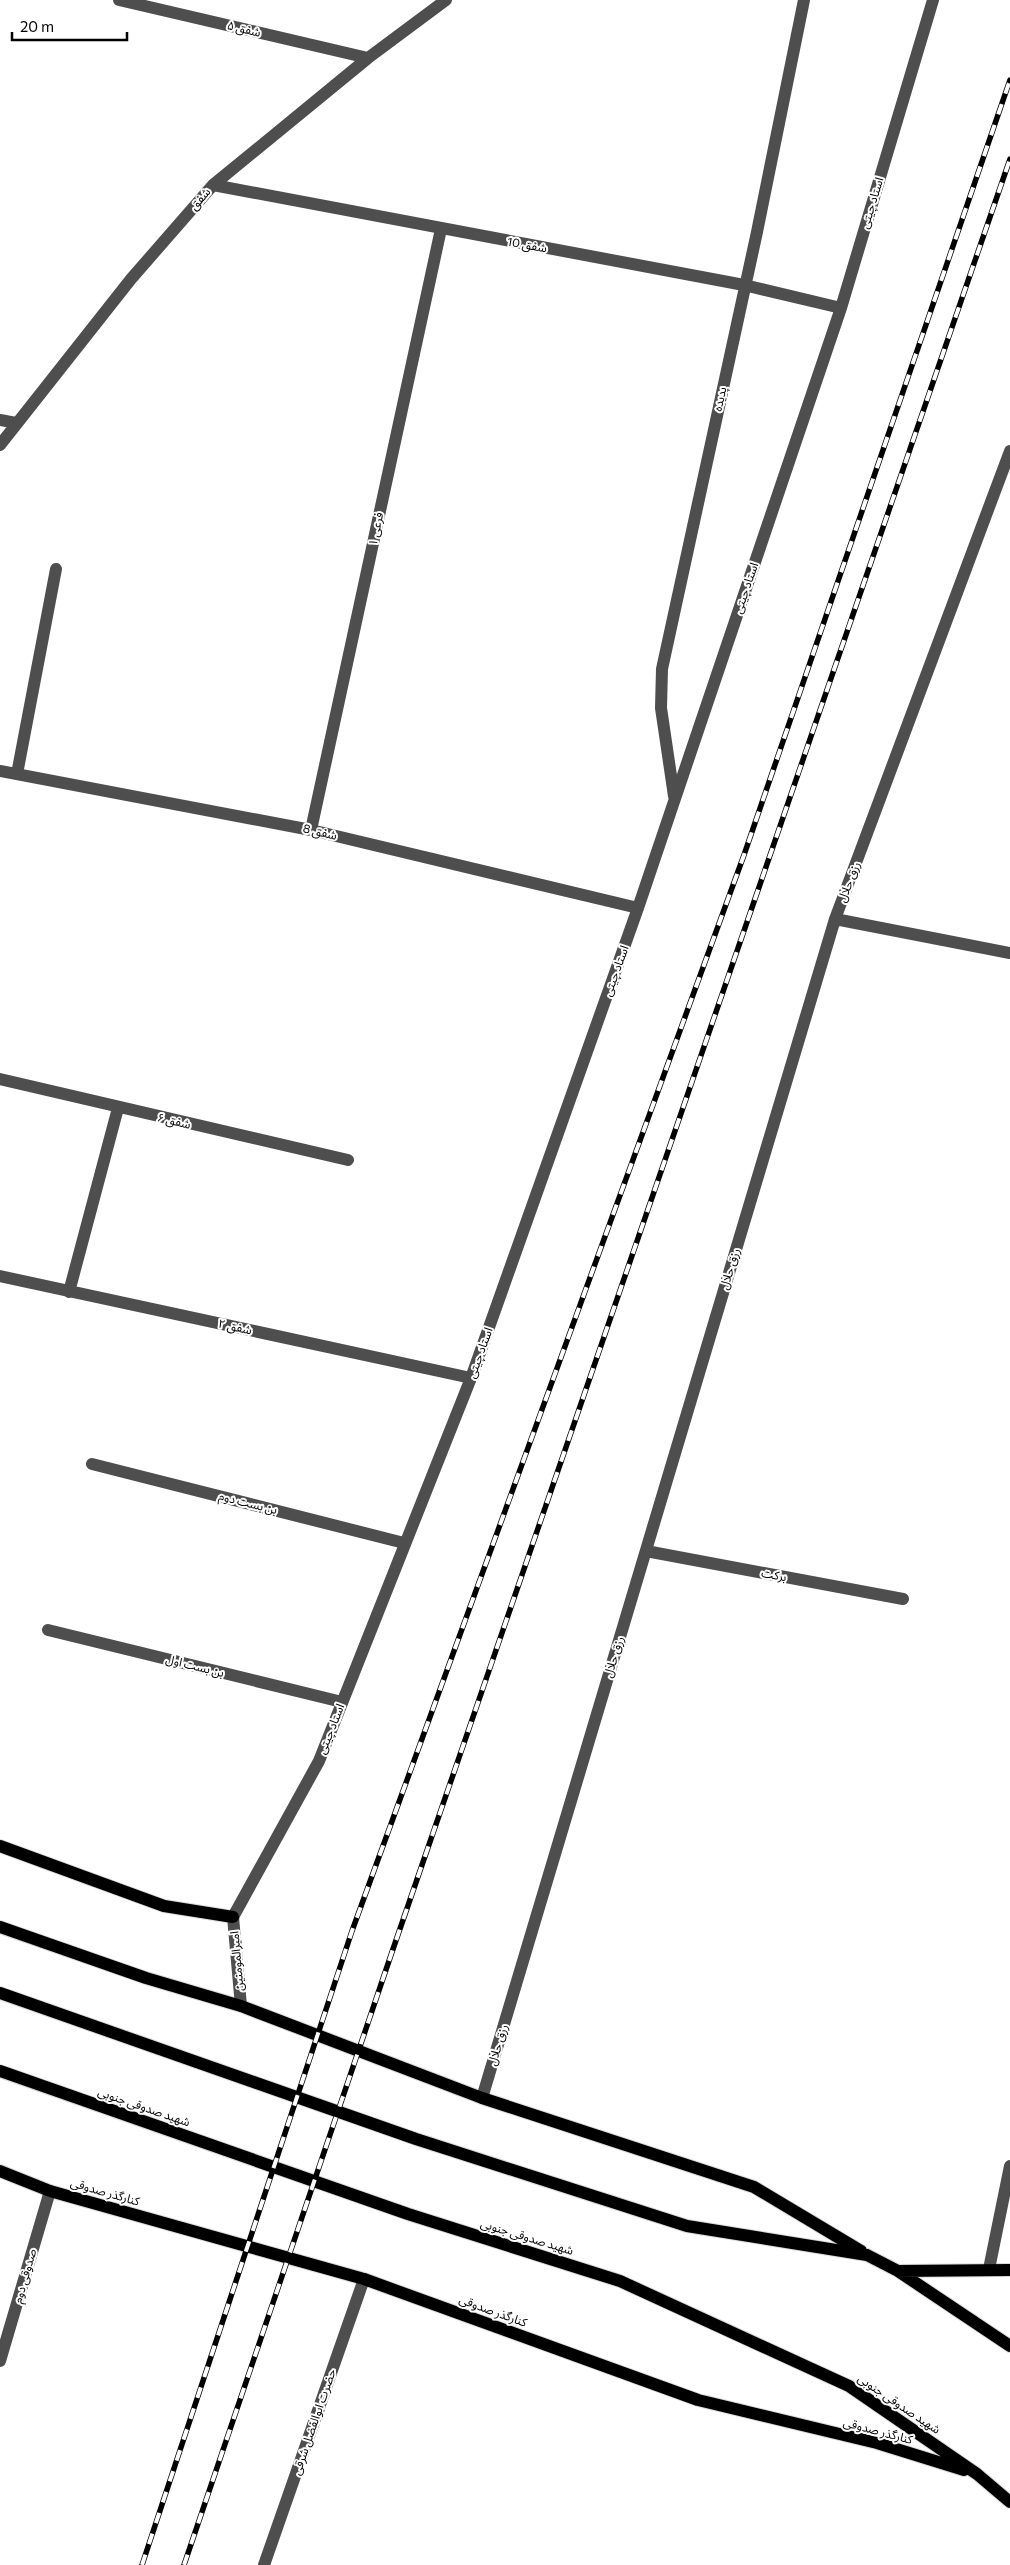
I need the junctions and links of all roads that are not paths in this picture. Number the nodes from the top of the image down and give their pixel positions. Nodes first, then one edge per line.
1 (119, 0) edge
2 (446, 0) edge
3 (804, 0) edge
4 (933, 0) edge
5 (368, 58) junction
6 (213, 185) junction
7 (441, 229) junction
8 (744, 285) junction
9 (841, 308) junction
10 (0, 420) edge
11 (16, 424) junction
12 (0, 445) edge
13 (1010, 451) edge
14 (56, 569) dead end
15 (0, 770) edge
16 (17, 774) junction
17 (675, 799) junction
18 (311, 830) junction
19 (638, 908) junction
20 (835, 919) junction
21 (1010, 953) edge
22 (0, 1079) edge
23 (118, 1108) junction
24 (348, 1160) dead end
25 (0, 1276) edge
26 (69, 1292) junction
27 (471, 1378) junction
28 (92, 1464) dead end
29 (404, 1543) junction
30 (646, 1551) junction
31 (903, 1599) dead end
32 (48, 1630) dead end
33 (342, 1702) junction
34 (0, 1846) edge
35 (233, 1917) junction
36 (0, 1927) edge
37 (0, 1992) edge
38 (240, 2006) junction
39 (0, 2071) edge
40 (482, 2098) junction
41 (1010, 2166) edge
42 (0, 2171) edge
43 (50, 2191) junction
44 (867, 2255) junction
45 (990, 2269) junction
46 (1010, 2270) edge
47 (898, 2271) junction
48 (364, 2279) junction
49 (1010, 2346) edge
50 (0, 2361) edge
51 (977, 2474) junction
52 (1010, 2502) edge
53 (264, 2565) edge

1 - 5 street, شفق ۵
2 - 5 street, شفق
3 - 8 street, پدیده
4 - 9 street, استاد چیتی
5 - 6 street, شفق
6 - 7 street, شفق 10
6 - 11 street, شفق
7 - 8 street, شفق 10
7 - 18 street, فرعی ۱
8 - 9 street, شفق 10
8 - 17 street, پدیده
9 - 17 street, استاد چیتی
10 - 11 street
11 - 12 street, شفق
13 - 20 street, رزق حلال
14 - 16 street
15 - 16 street, شفق 8
16 - 18 street, شفق 8
17 - 19 street, استاد چیتی
18 - 19 street, شفق 8
19 - 27 street, استاد چیتی
20 - 21 street
20 - 30 street, رزق حلال
22 - 23 street, شفق ۶
23 - 24 street, شفق ۶
23 - 26 street
25 - 26 street, شفق ۲
26 - 27 street, شفق ۲
27 - 29 street, استاد چیتی
28 - 29 street, بن بست دوم
29 - 33 street, استاد چیتی
30 - 31 street, برکت
30 - 40 street, رزق حلال
32 - 33 street, بن بست اول
33 - 35 street, استاد چیتی
34 - 35 main road
35 - 38 street, امیرالمومنین
36 - 38 main road
37 - 44 main road
38 - 40 main road
39 - 51 main road, شهید صدوقی جنوبی
40 - 44 main road
41 - 45 street
42 - 43 main road, کنارگذر صدوقی
43 - 48 main road, کنارگذر صدوقی
43 - 50 street, صدوقی دوم
44 - 47 main road
45 - 46 main road
45 - 47 main road
47 - 49 main road
48 - 51 main road, کنارگذر صدوقی
48 - 53 street, حضرت ابوالفضل شرقی
51 - 52 main road, شهید صدوقی جنوبی

